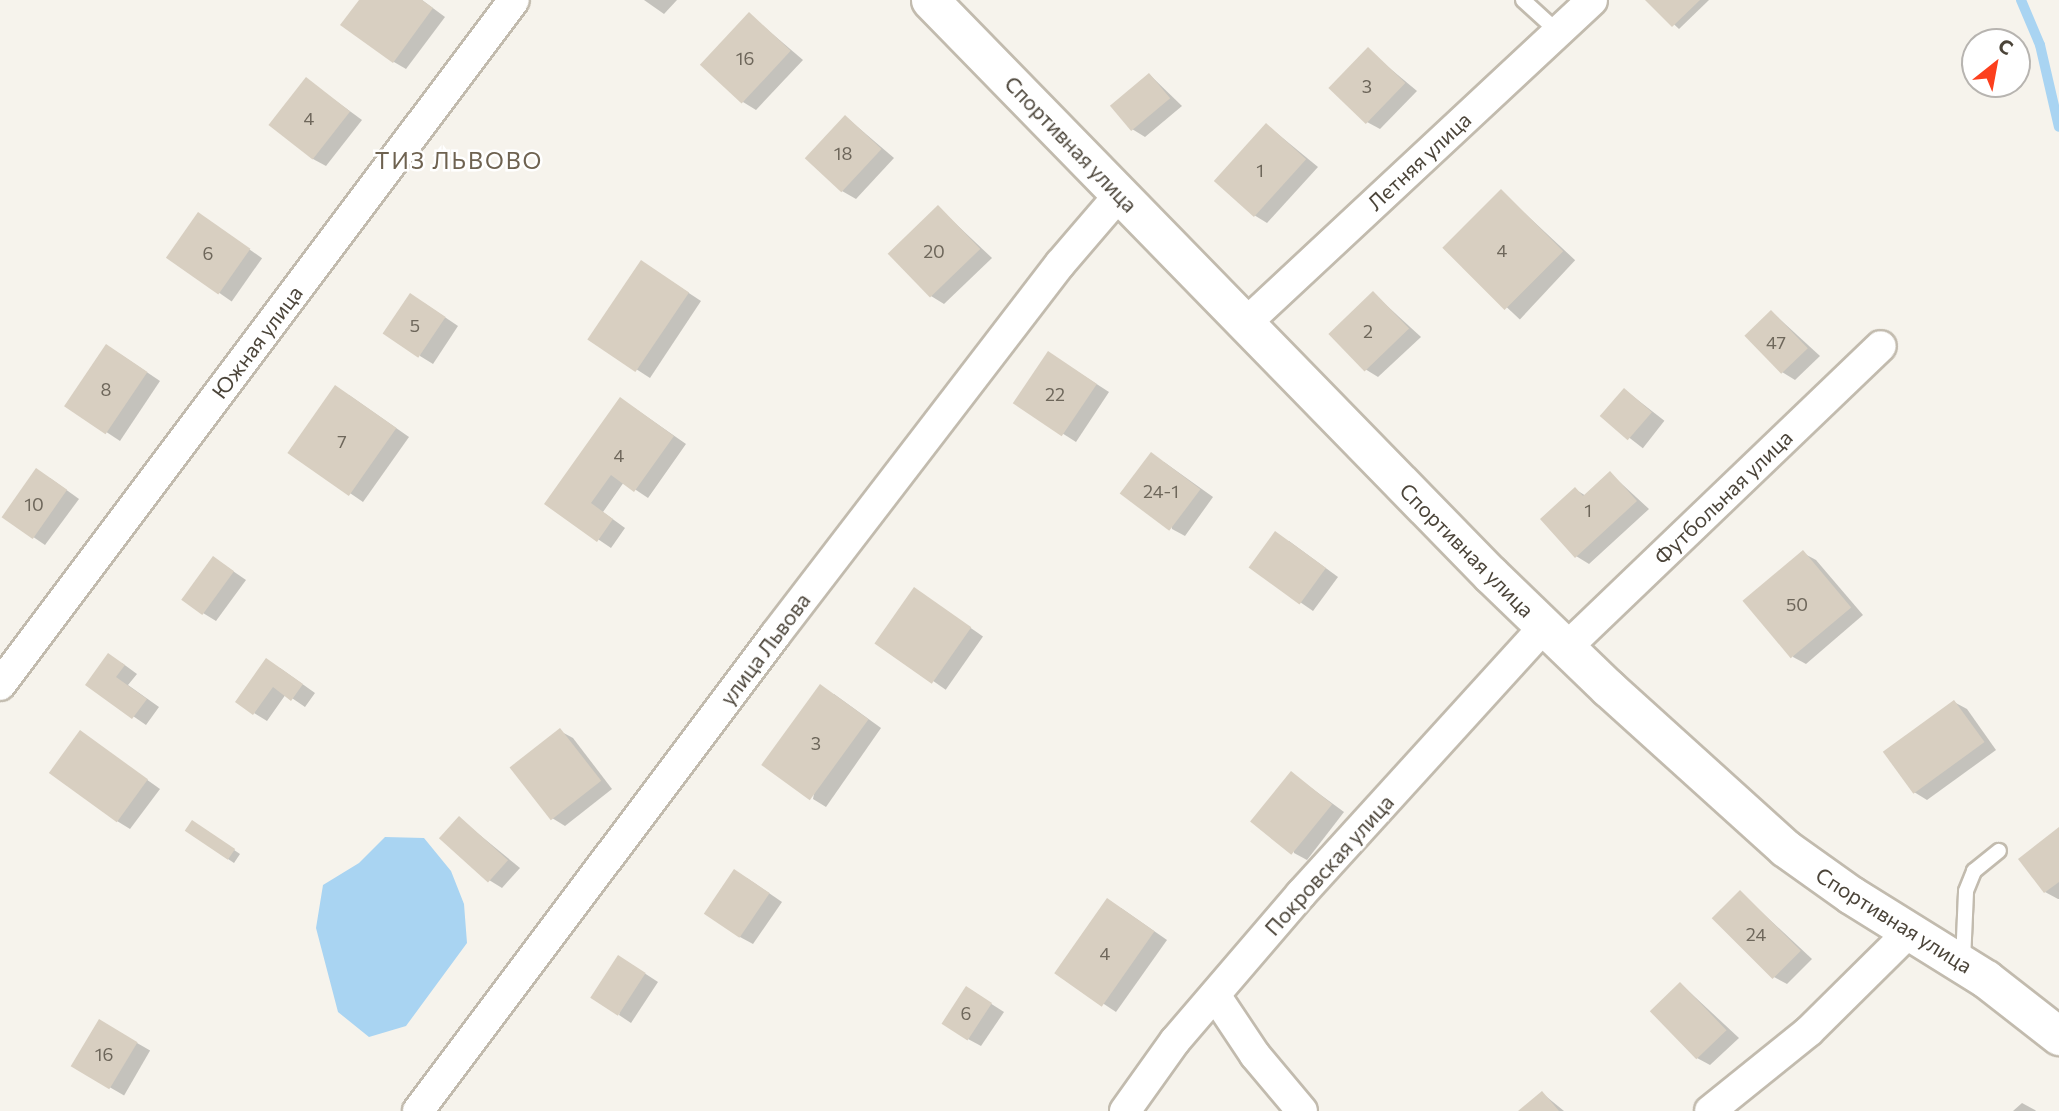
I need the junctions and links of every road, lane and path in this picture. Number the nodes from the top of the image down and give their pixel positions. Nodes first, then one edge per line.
1 (514, 0) edge
2 (930, 0) edge
3 (1523, 0) edge
4 (1592, 0) edge
5 (1558, 32) junction
6 (1120, 194) junction
7 (1246, 323) junction
8 (1881, 346) dead end
9 (1555, 637) junction
10 (0, 685) edge
11 (1999, 851) dead end
12 (1910, 931) junction
13 (1963, 964) junction
14 (1215, 995) junction
15 (2059, 1036) edge
16 (418, 1111) edge
17 (1125, 1111) edge
18 (1302, 1111) edge
19 (1710, 1111) edge

1 - 10 street, Южная улица
2 - 6 street, Спортивная улица
3 - 5 lane
4 - 5 street, Летняя улица
5 - 7 street, Летняя улица
6 - 7 street, Спортивная улица
6 - 16 street, улица Львова
7 - 9 street, Спортивная улица
8 - 9 street, Футбольная улица
9 - 12 street, Спортивная улица
9 - 14 street, Покровская улица
11 - 13 lane
12 - 13 street, Спортивная улица
12 - 19 street
13 - 15 street, Спортивная улица
14 - 17 street, Покровская улица
14 - 18 street

